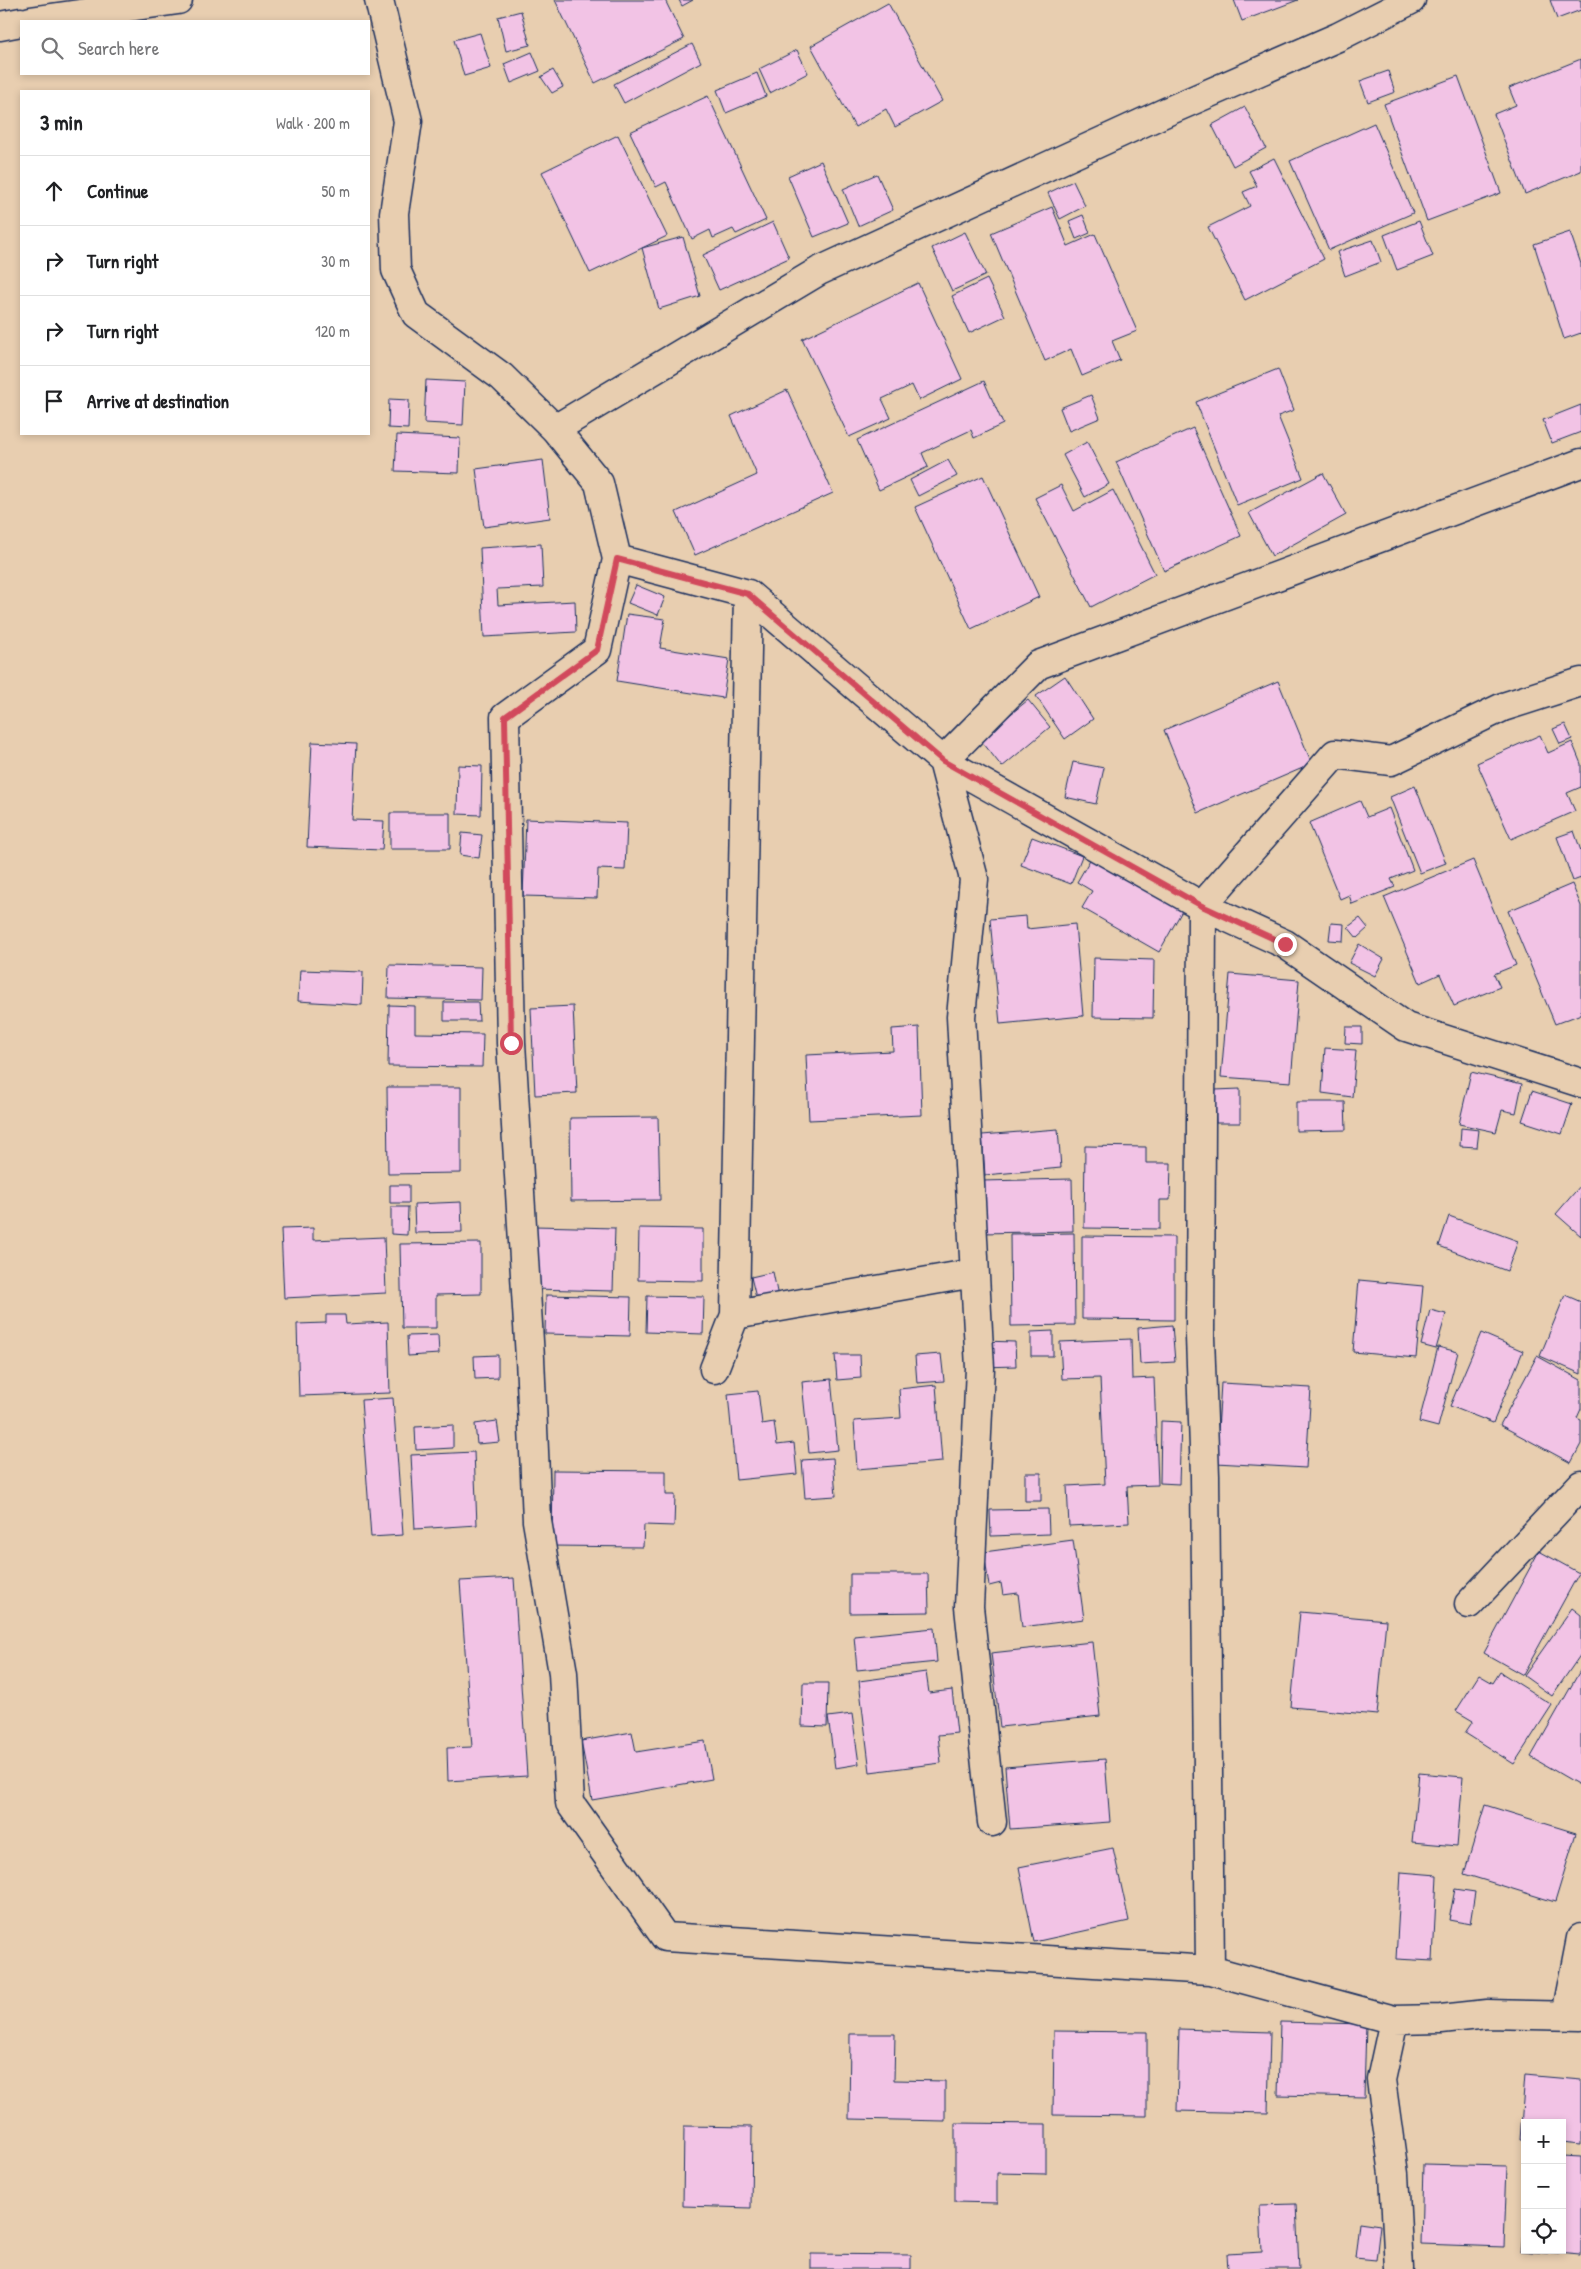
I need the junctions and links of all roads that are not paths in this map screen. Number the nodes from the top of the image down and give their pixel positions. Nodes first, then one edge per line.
1 (178, 0) edge
2 (378, 0) edge
3 (1411, 0) edge
4 (37, 20) edge
5 (20, 22) edge
6 (0, 26) edge
7 (555, 429) junction
8 (1581, 462) edge
9 (617, 559) junction
10 (748, 594) junction
11 (1581, 682) edge
12 (943, 761) junction
13 (1202, 906) junction
14 (1577, 1079) edge
15 (974, 1274) junction
16 (735, 1315) junction
17 (714, 1370) dead end
18 (1581, 1485) edge
19 (1468, 1604) dead end
20 (992, 1822) dead end
21 (1581, 1938) edge
22 (1210, 1970) junction
23 (1573, 2016) edge
24 (1394, 2020) junction
25 (1399, 2269) edge

1 - 4 street
2 - 7 street
3 - 7 street
5 - 6 street
7 - 9 street
8 - 12 street
9 - 10 street
9 - 22 street
10 - 12 street
10 - 16 street
11 - 13 street
12 - 13 street
12 - 15 street
13 - 14 street
13 - 22 street
15 - 16 street
15 - 20 street
16 - 17 street
18 - 19 street
21 - 23 street
22 - 24 street
23 - 24 street
24 - 25 street

